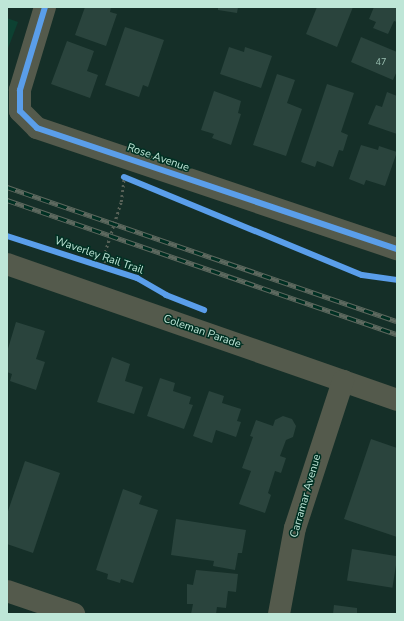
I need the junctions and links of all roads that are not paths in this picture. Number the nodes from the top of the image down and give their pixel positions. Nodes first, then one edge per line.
1 (45, 7) edge
2 (397, 249) edge
3 (7, 264) edge
4 (342, 382) junction
5 (397, 400) edge
6 (7, 591) edge
7 (74, 614) edge
8 (279, 614) edge

1 - 2 street, Rose Avenue
3 - 4 street, Coleman Parade
4 - 5 street, Coleman Parade
4 - 8 street, Carramar Avenue
6 - 7 street

